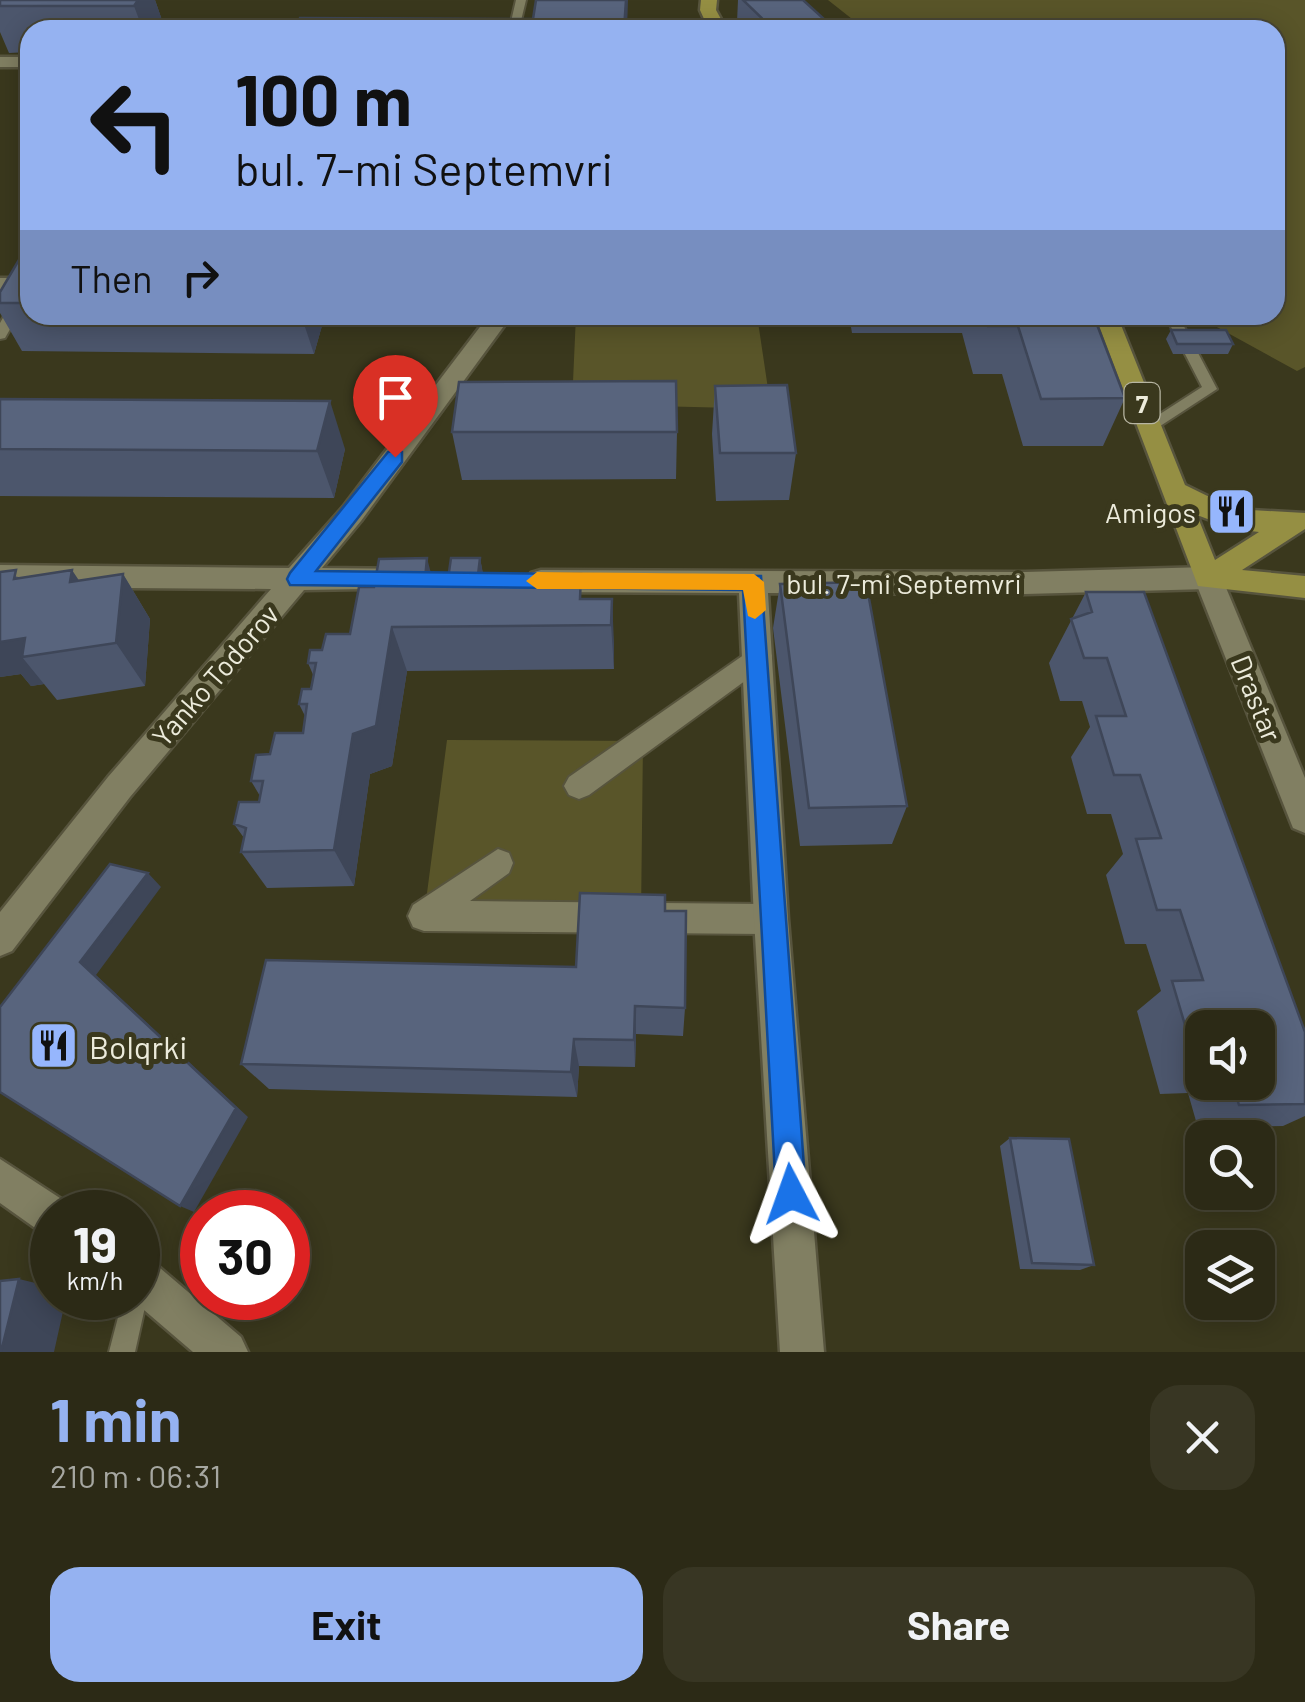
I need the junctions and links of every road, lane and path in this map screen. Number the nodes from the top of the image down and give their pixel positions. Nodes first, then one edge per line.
1 (20, 301) edge
2 (494, 325) edge
3 (1110, 325) edge
4 (1177, 325) edge
5 (0, 335) edge
6 (1151, 426) junction
7 (1176, 492) junction
8 (1301, 519) edge
9 (0, 576) edge
10 (1208, 578) junction
11 (298, 579) junction
12 (436, 580) edge
13 (516, 580) edge
14 (754, 582) junction
15 (1305, 586) edge
16 (758, 656) junction
17 (580, 786) dead end
18 (1305, 818) edge
19 (498, 863) dead end
20 (771, 919) junction
21 (0, 939) edge
22 (0, 1179) edge
23 (30, 1200) edge
24 (160, 1302) edge
25 (130, 1320) edge
26 (122, 1352) edge
27 (226, 1352) edge
28 (802, 1352) edge

1 - 5 lane
2 - 11 street, Yanko Todorov
3 - 6 main road, 7
4 - 6 lane
6 - 7 main road, 7
7 - 8 main road
7 - 10 main road, 7
8 - 10 main road
9 - 11 street
10 - 14 street, bul. 7-mi Septemvri
10 - 15 main road
10 - 18 street, Drastar
11 - 12 street
11 - 21 street, Yanko Todorov
13 - 14 street, bul. 7-mi Septemvri
14 - 16 street
16 - 17 street
16 - 20 street
19 - 20 street
20 - 28 street
22 - 23 street
24 - 27 street
25 - 26 lane

